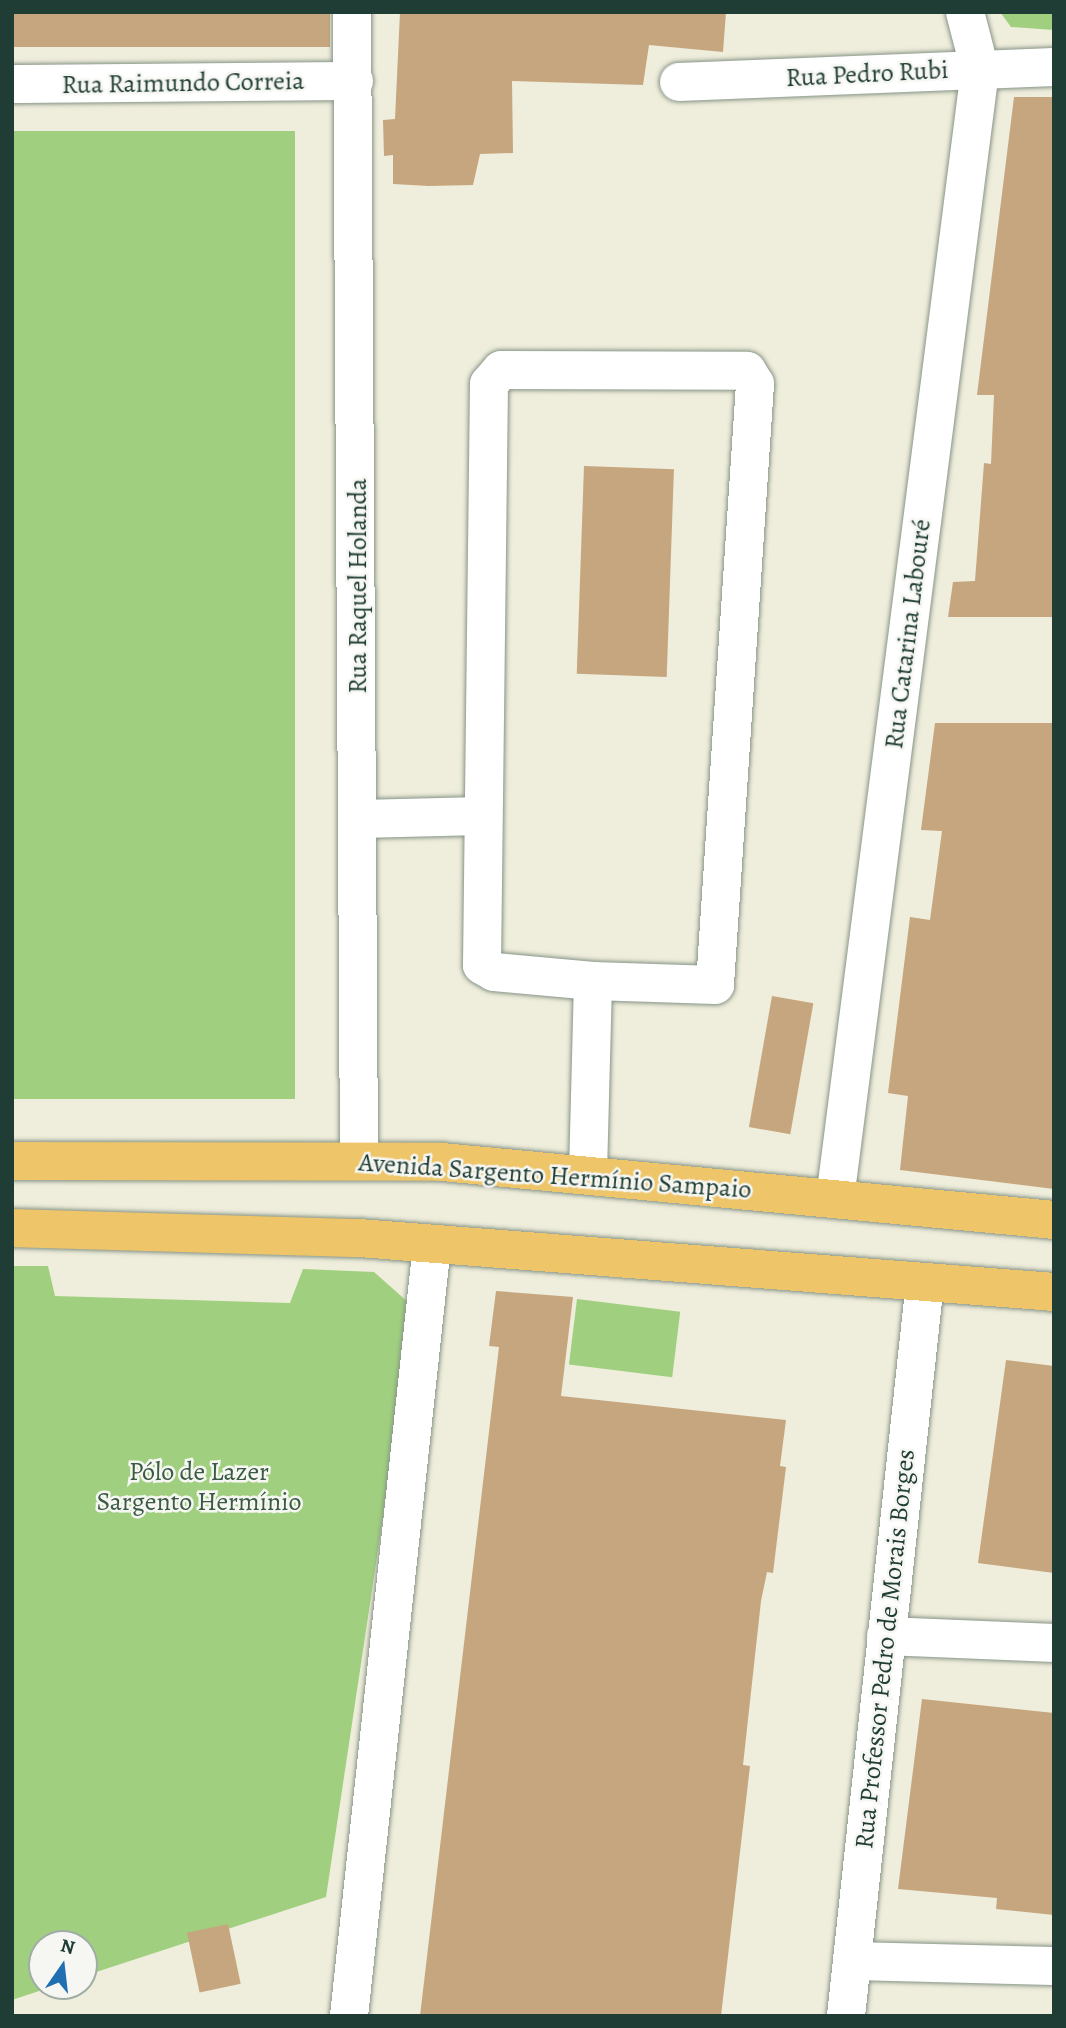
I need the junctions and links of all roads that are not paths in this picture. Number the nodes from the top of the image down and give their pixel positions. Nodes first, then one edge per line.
1 (352, 12) edge
2 (965, 12) edge
3 (1054, 67) edge
4 (980, 70) junction
5 (354, 80) junction
6 (680, 82) dead end
7 (12, 85) edge
8 (482, 816) junction
9 (359, 819) junction
10 (593, 981) junction
11 (359, 1160) junction
12 (12, 1161) edge
13 (588, 1173) junction
14 (835, 1199) junction
15 (1054, 1220) edge
16 (12, 1228) edge
17 (432, 1244) junction
18 (925, 1282) junction
19 (1054, 1292) edge
20 (886, 1636) junction
21 (1054, 1643) edge
22 (852, 1961) junction
23 (1054, 1966) edge
24 (349, 2016) edge
25 (846, 2016) edge

1 - 5 street, Rua Raquel Holanda
2 - 4 street
3 - 4 street, Rua Pedro Rubi
4 - 6 street, Rua Pedro Rubi
4 - 14 street, Rua Catarina Labouré
5 - 7 street, Rua Raimundo Correia
5 - 9 street, Rua Raquel Holanda
8 - 9 street
8 - 10 street
8 - 10 street
9 - 11 street, Rua Raquel Holanda
10 - 13 street
11 - 12 main road, Avenida Sargento Hermínio Sampaio
11 - 13 main road, Avenida Sargento Hermínio Sampaio
13 - 14 main road, Avenida Sargento Hermínio Sampaio
14 - 15 main road, Avenida Sargento Hermínio Sampaio
16 - 17 main road
17 - 18 main road
17 - 24 street
18 - 19 main road
18 - 20 street, Rua Professor Pedro de Morais Borges
20 - 21 street
20 - 22 street, Rua Professor Pedro de Morais Borges
22 - 23 street
22 - 25 street, Rua Professor Pedro de Morais Borges

